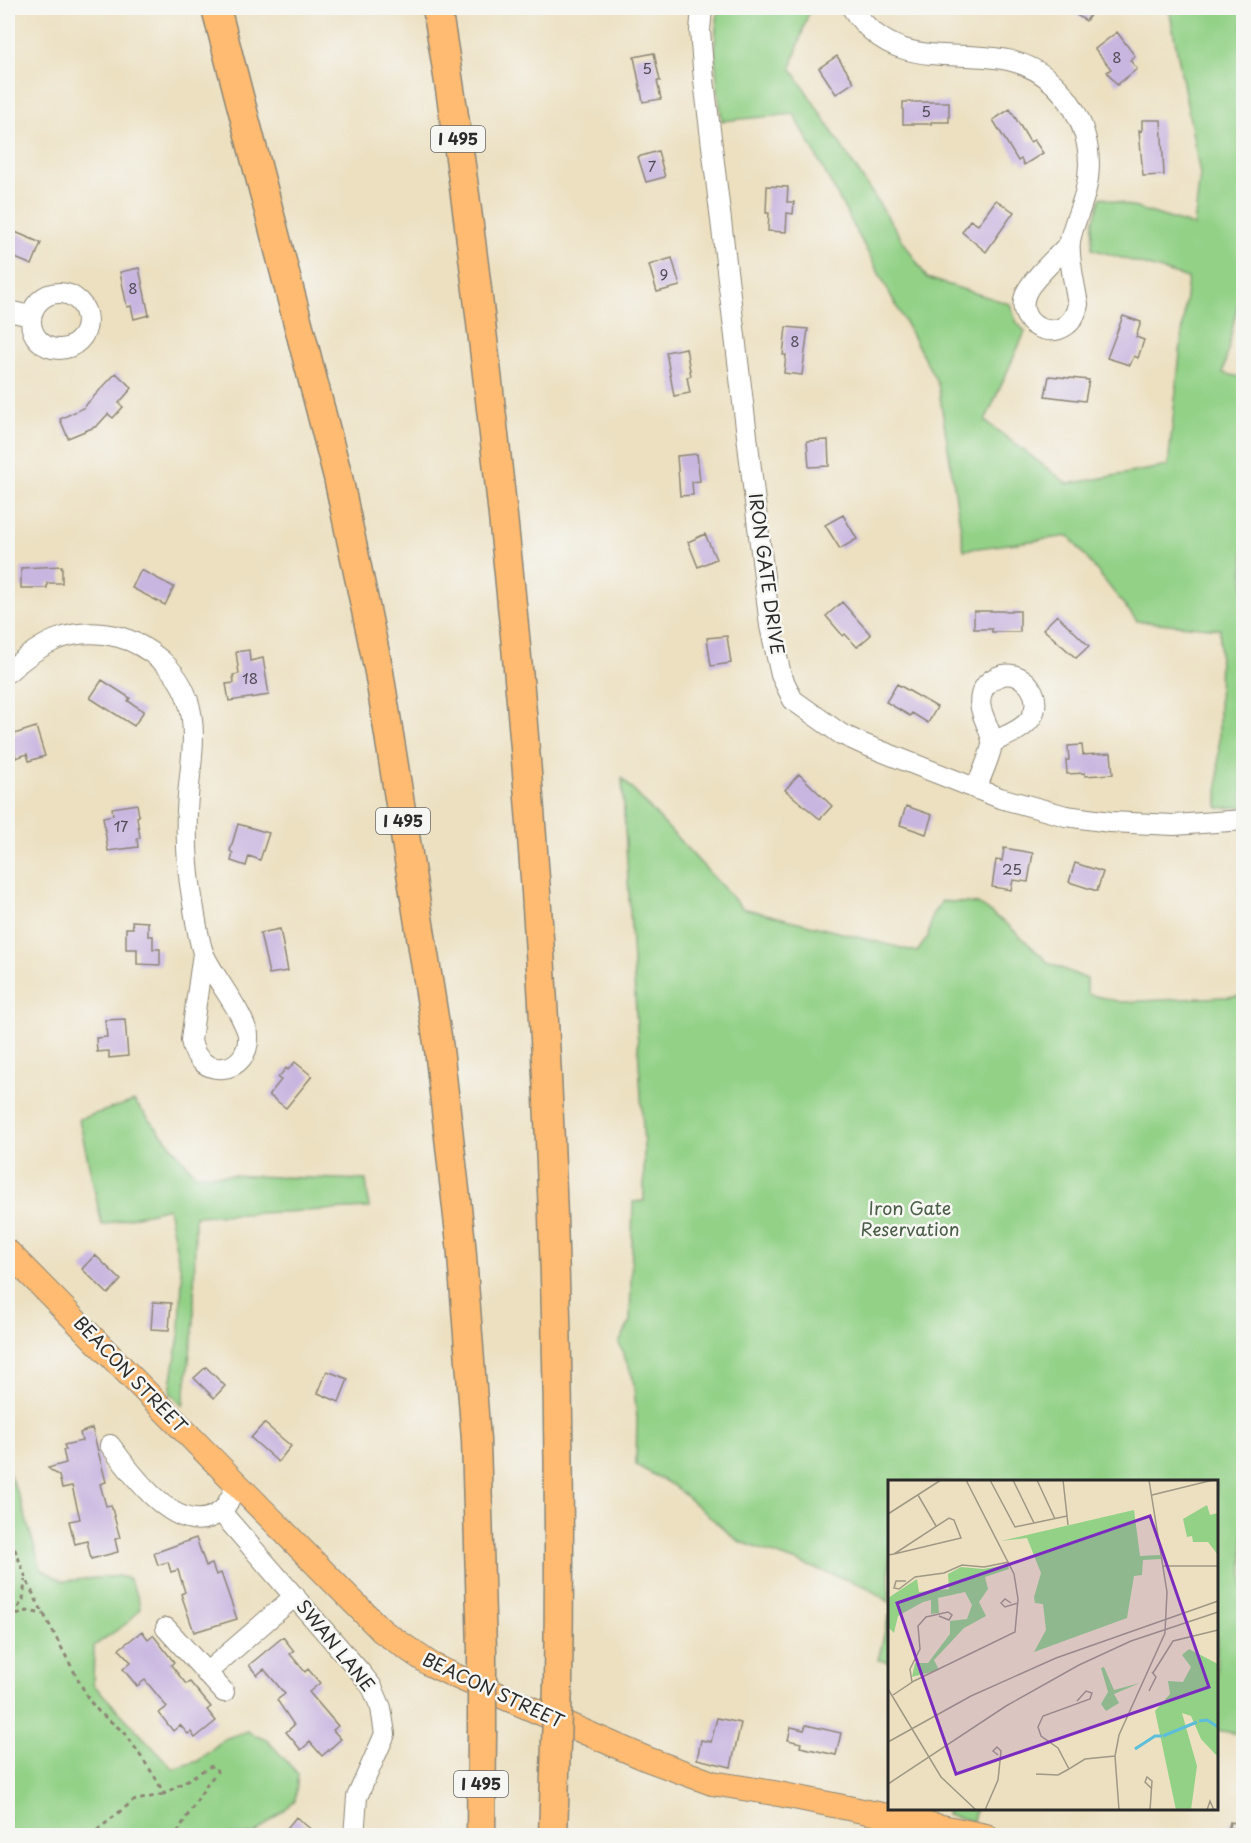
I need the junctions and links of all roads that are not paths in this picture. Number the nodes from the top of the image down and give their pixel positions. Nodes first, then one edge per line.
1 (216, 8) edge
2 (437, 8) edge
3 (702, 8) edge
4 (852, 8) edge
5 (1070, 243) dead end
6 (8, 311) edge
7 (31, 316) dead end
8 (8, 672) edge
9 (993, 742) dead end
10 (976, 789) junction
11 (1244, 820) edge
12 (203, 953) junction
13 (8, 1252) edge
14 (110, 1445) dead end
15 (237, 1485) junction
16 (221, 1512) junction
17 (295, 1596) junction
18 (166, 1628) dead end
19 (206, 1673) junction
20 (224, 1692) dead end
21 (889, 1826) edge
22 (354, 1836) edge
23 (481, 1836) edge
24 (552, 1836) edge
25 (986, 1836) edge

1 - 23 highway, I 495, bridge
2 - 24 highway, I 495, bridge
3 - 10 street, IRON GATE DRIVE
4 - 5 street
6 - 7 street
8 - 12 street
9 - 10 street
10 - 11 street, IRON GATE DRIVE
12 - 12 street
13 - 15 main road, BEACON STREET
14 - 16 street
15 - 16 street
15 - 21 main road, BEACON STREET
16 - 17 street, SWAN LANE
17 - 19 street
17 - 22 street, SWAN LANE
18 - 19 street
19 - 20 street
21 - 25 main road, BEACON STREET

